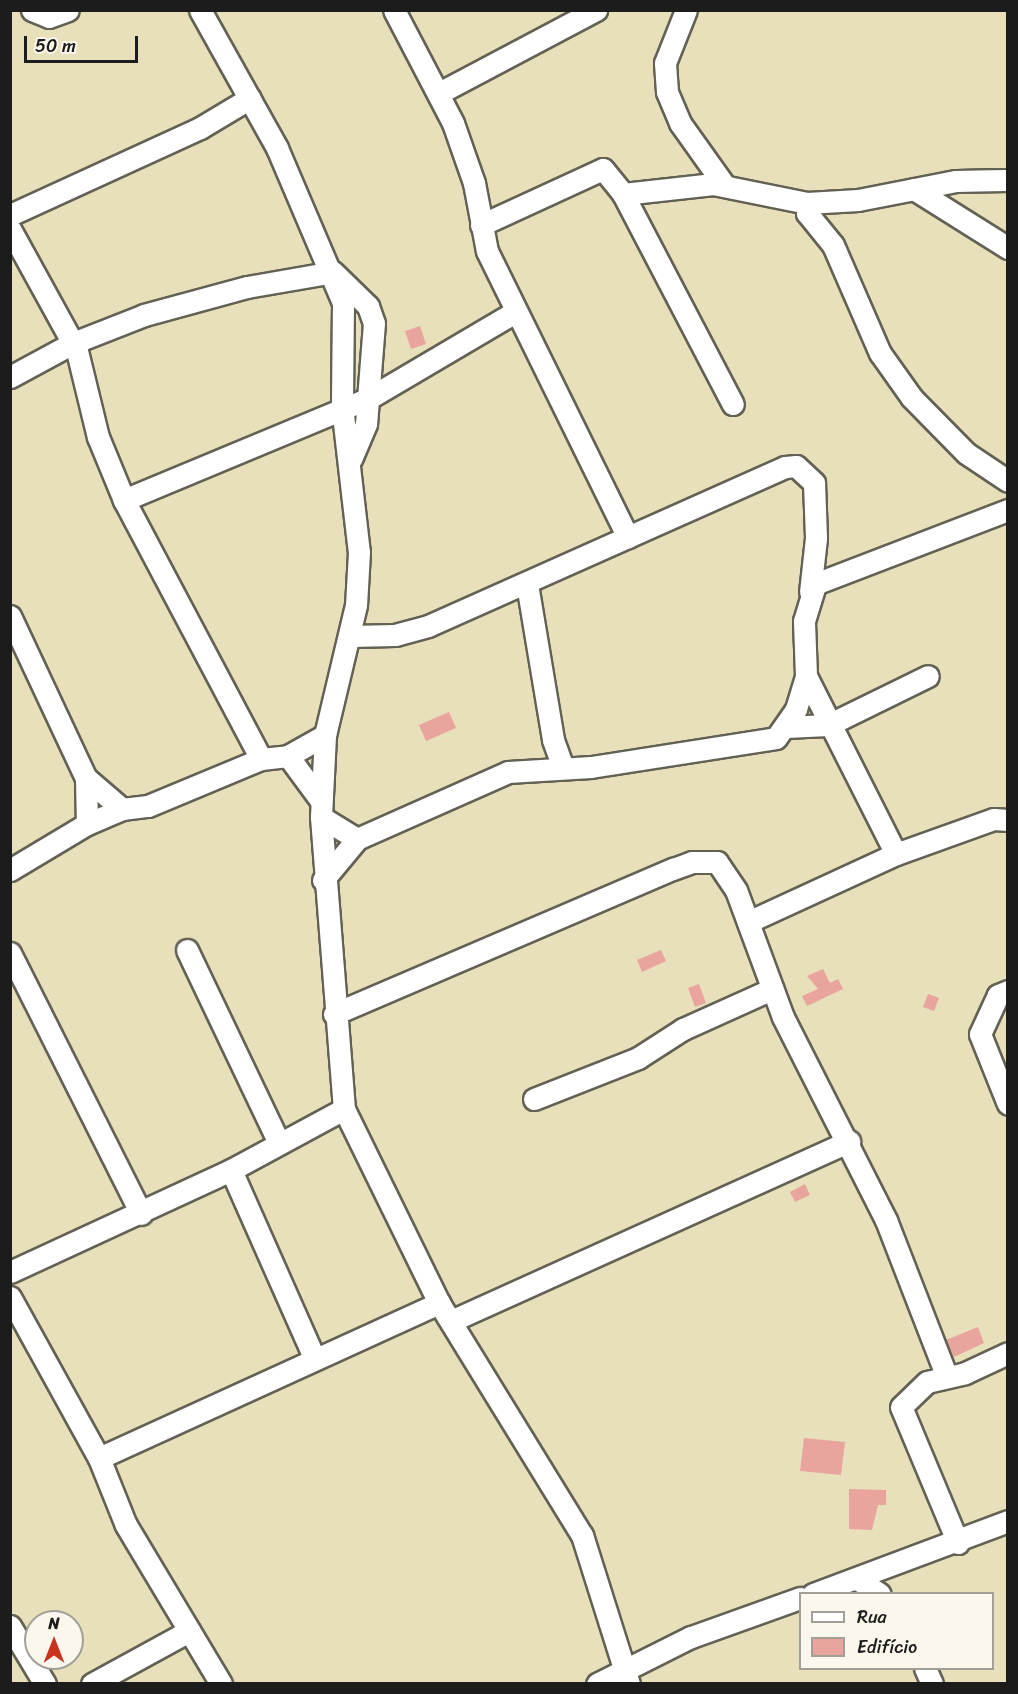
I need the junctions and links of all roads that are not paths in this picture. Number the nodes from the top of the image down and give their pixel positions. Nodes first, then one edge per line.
1 (32, 10) edge
2 (68, 10) edge
3 (200, 10) edge
4 (394, 10) edge
5 (596, 10) edge
6 (686, 10) edge
7 (572, 17) edge
8 (439, 93) junction
9 (250, 98) junction
10 (1008, 180) edge
11 (724, 185) junction
12 (914, 189) junction
13 (623, 194) junction
14 (807, 202) junction
15 (10, 215) edge
16 (481, 225) junction
17 (10, 229) edge
18 (1008, 248) edge
19 (333, 272) junction
20 (516, 312) junction
21 (73, 343) junction
22 (10, 377) edge
23 (369, 398) junction
24 (733, 404) dead end
25 (342, 406) junction
26 (351, 459) junction
27 (1008, 480) edge
28 (124, 500) junction
29 (1008, 510) edge
30 (628, 537) junction
31 (527, 584) junction
32 (810, 592) junction
33 (10, 616) edge
34 (350, 636) junction
35 (806, 676) junction
36 (928, 676) dead end
37 (828, 725) junction
38 (786, 727) junction
39 (325, 735) junction
40 (553, 740) junction
41 (288, 756) junction
42 (261, 759) junction
43 (526, 768) junction
44 (563, 768) junction
45 (86, 778) junction
46 (122, 809) junction
47 (321, 809) junction
48 (1008, 820) edge
49 (87, 824) junction
50 (357, 839) junction
51 (896, 854) junction
52 (10, 870) edge
53 (323, 879) junction
54 (748, 922) junction
55 (187, 950) dead end
56 (10, 953) edge
57 (772, 989) junction
58 (1008, 991) edge
59 (334, 1014) junction
60 (534, 1099) dead end
61 (1008, 1104) edge
62 (344, 1108) junction
63 (849, 1141) junction
64 (279, 1143) junction
65 (231, 1170) junction
66 (141, 1214) junction
67 (10, 1272) edge
68 (10, 1297) edge
69 (439, 1302) junction
70 (451, 1321) junction
71 (1008, 1353) edge
72 (314, 1357) junction
73 (946, 1375) junction
74 (99, 1458) junction
75 (1008, 1521) edge
76 (958, 1543) junction
77 (887, 1569) junction
78 (857, 1579) junction
79 (816, 1592) edge
80 (879, 1592) edge
81 (881, 1592) edge
82 (799, 1599) edge
83 (10, 1626) edge
84 (189, 1631) junction
85 (627, 1676) edge
86 (45, 1683) edge
87 (92, 1683) edge
88 (221, 1683) edge
89 (597, 1683) edge

1 - 2 street
3 - 9 street
4 - 8 street
5 - 7 street
6 - 11 street
7 - 8 street
8 - 16 street
9 - 15 street
9 - 19 street
10 - 12 street
11 - 13 street
11 - 14 street
12 - 14 street
12 - 18 street
13 - 16 street
13 - 24 street
14 - 27 street
16 - 20 street
17 - 21 street
19 - 21 street
19 - 23 street
19 - 25 street
20 - 23 street
20 - 30 street
21 - 22 street
21 - 28 street
23 - 25 street
23 - 26 street
25 - 26 street
25 - 28 street
26 - 34 street
28 - 42 street
29 - 32 street
30 - 31 street
30 - 32 street
31 - 34 street
31 - 40 street
32 - 35 street
33 - 45 street
34 - 39 street
35 - 37 street
35 - 38 street
36 - 37 street
37 - 38 street
37 - 51 street
38 - 44 street
39 - 41 street
39 - 47 street
40 - 43 street
40 - 44 street
41 - 42 street
41 - 47 street
42 - 46 street
43 - 44 street
43 - 50 street
45 - 46 street
45 - 49 street
46 - 49 street
47 - 50 street
47 - 53 street
48 - 51 street
49 - 52 street
50 - 53 street
51 - 54 street
53 - 59 street
54 - 57 street
54 - 59 street
55 - 64 street
56 - 66 street
57 - 60 street
57 - 63 street
58 - 61 street
59 - 62 street
62 - 64 street
62 - 69 street
63 - 70 street
63 - 73 street
64 - 65 street
65 - 66 street
65 - 72 street
66 - 67 street
68 - 74 street
69 - 70 street
69 - 72 street
70 - 85 street
71 - 73 street
72 - 74 street
73 - 76 street
74 - 84 street
75 - 76 street
76 - 77 street
77 - 78 street
77 - 81 street
78 - 79 street
78 - 80 street
82 - 85 street
83 - 86 street
84 - 87 street
84 - 88 street
85 - 89 street

